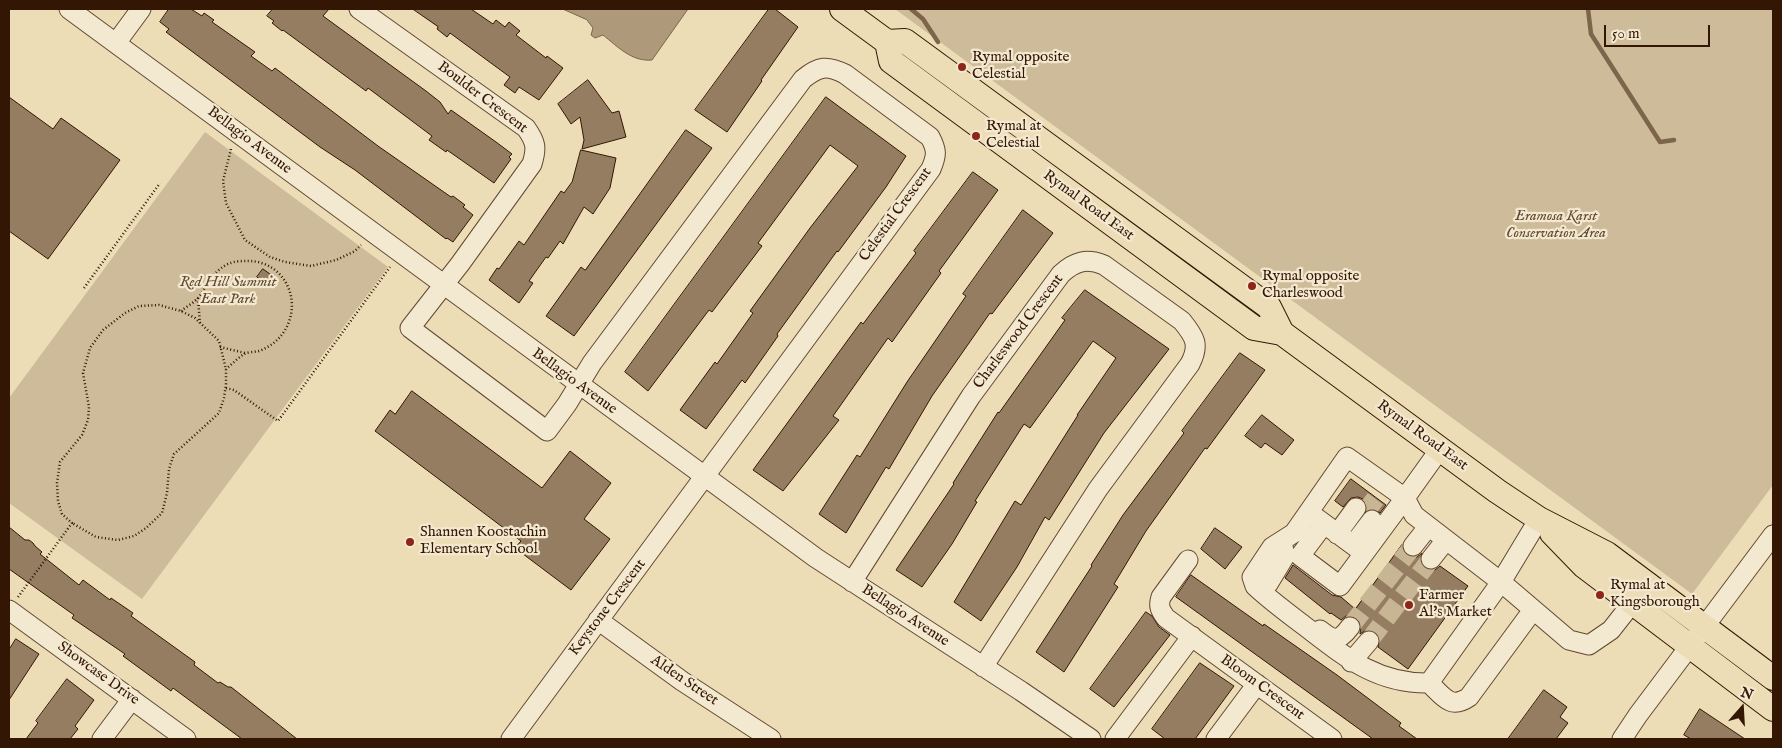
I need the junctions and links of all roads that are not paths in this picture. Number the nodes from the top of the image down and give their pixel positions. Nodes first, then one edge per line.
1 (69, 9) edge
2 (141, 9) edge
3 (360, 9) edge
4 (842, 9) edge
5 (116, 43) junction
6 (443, 285) junction
7 (579, 385) junction
8 (1440, 449) junction
9 (705, 477) junction
10 (1384, 492) junction
11 (1308, 512) junction
12 (1364, 514) tunnel mouth
13 (1539, 519) junction
14 (1428, 527) junction
15 (1773, 535) edge
16 (1288, 539) junction
17 (1345, 539) junction
18 (1446, 540) junction
19 (1413, 546) tunnel mouth
20 (1431, 559) tunnel mouth
21 (1188, 560) dead end
22 (852, 582) junction
23 (1501, 582) junction
24 (1633, 602) junction
25 (13, 603) edge
26 (1533, 610) junction
27 (598, 620) junction
28 (1704, 626) junction
29 (1350, 627) tunnel mouth
30 (1192, 636) junction
31 (1369, 641) tunnel mouth
32 (1690, 646) junction
33 (1351, 662) junction
34 (983, 667) junction
35 (1773, 678) edge
36 (1257, 684) junction
37 (1429, 684) junction
38 (132, 699) junction
39 (1773, 709) edge
40 (102, 739) edge
41 (186, 739) edge
42 (511, 739) edge
43 (771, 739) edge
44 (1091, 739) edge
45 (1115, 739) edge
46 (1216, 739) edge
47 (1332, 739) edge
48 (1622, 739) edge

1 - 5 street, Bellagio Avenue
2 - 5 street
3 - 6 street, Boulder Crescent
4 - 8 main road, Rymal Road East
5 - 6 street, Bellagio Avenue
6 - 7 street, Bellagio Avenue
6 - 7 street
7 - 9 street, Bellagio Avenue
7 - 9 street, Celestial Crescent
8 - 10 street
8 - 13 main road, Rymal Road East
9 - 22 street, Bellagio Avenue
9 - 27 street, Keystone Crescent
10 - 11 street
10 - 14 street
10 - 17 street
11 - 16 street
11 - 17 street
12 - 17 street
13 - 23 street
13 - 24 main road, Rymal Road East
13 - 28 main road, Rymal Road East
14 - 18 street
14 - 19 street
15 - 28 street
16 - 29 street
16 - 33 street
18 - 20 street
18 - 23 street
21 - 30 street, Bloom Crescent
22 - 34 street, Bellagio Avenue
22 - 34 street, Charleswood Crescent
23 - 26 street
23 - 37 street
24 - 26 street
24 - 32 main road, Rymal Road East
25 - 38 street, Showcase Drive
26 - 37 street
27 - 42 street, Keystone Crescent
27 - 43 street, Alden Street
28 - 32 street
28 - 35 main road, Rymal Road East
30 - 36 street, Bloom Crescent
30 - 45 street
31 - 33 street
32 - 39 main road, Rymal Road East
32 - 48 street
33 - 37 street
34 - 44 street, Bellagio Avenue
36 - 46 street
36 - 47 street, Bloom Crescent
38 - 40 street
38 - 41 street, Showcase Drive

